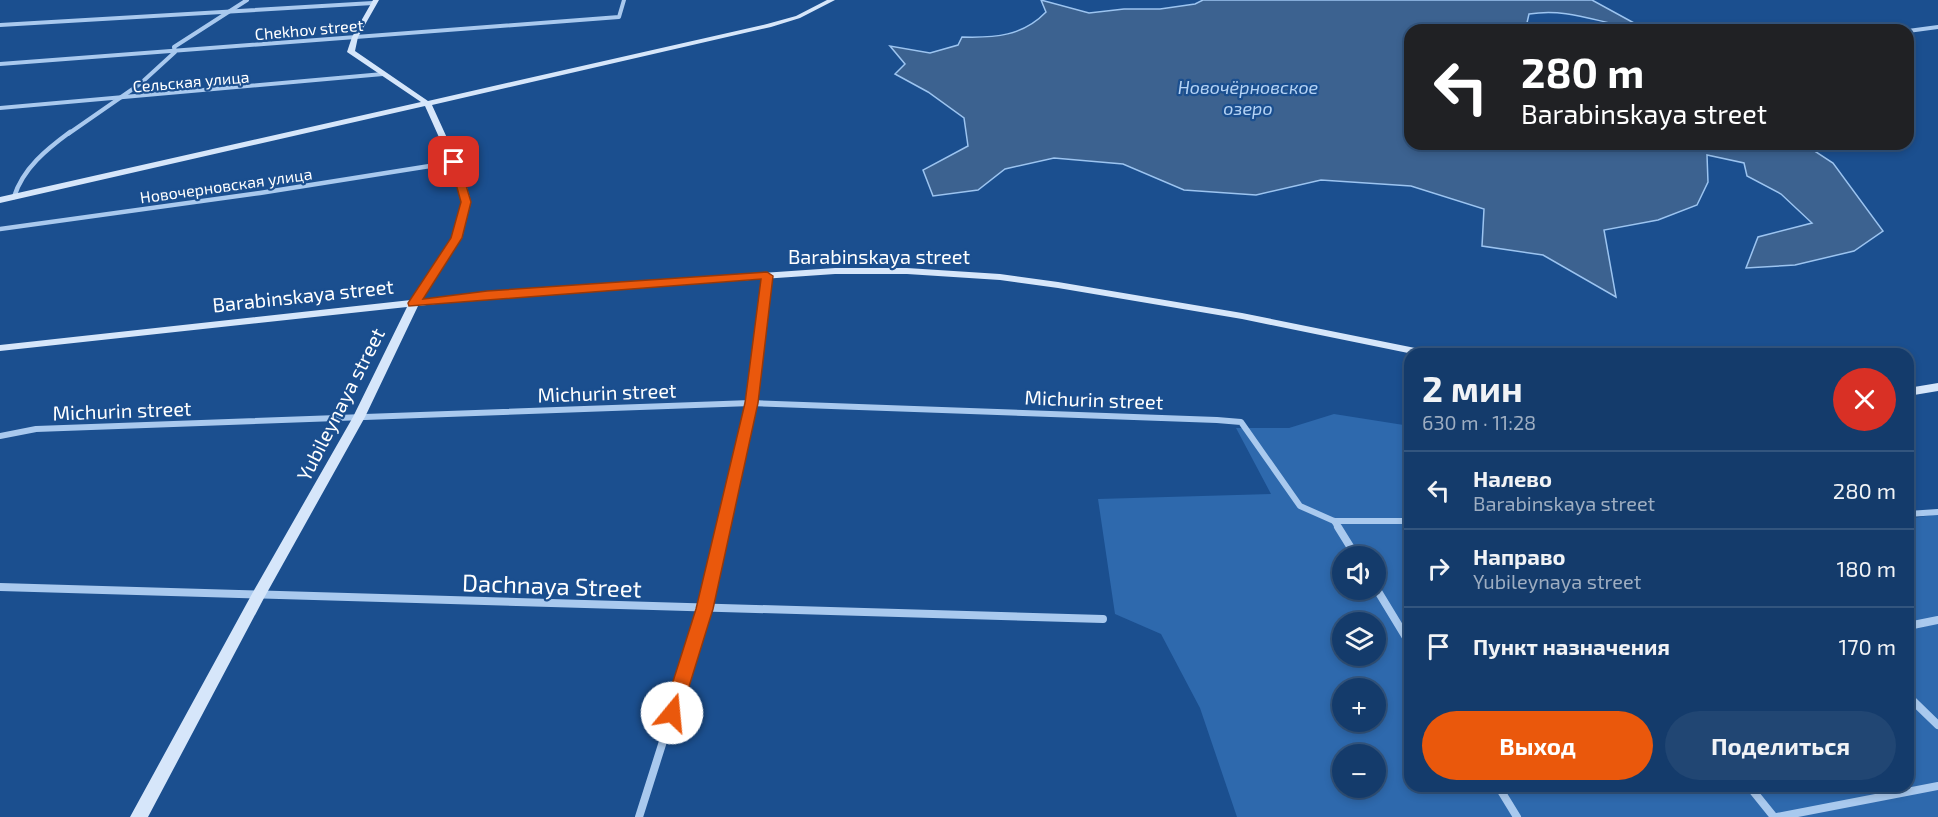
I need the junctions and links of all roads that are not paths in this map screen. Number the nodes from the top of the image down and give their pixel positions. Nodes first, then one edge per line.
1 (247, 0) edge
2 (624, 0) edge
3 (832, 0) edge
4 (374, 2) edge
5 (225, 12) junction
6 (0, 26) edge
7 (1938, 27) edge
8 (1914, 30) edge
9 (355, 37) junction
10 (175, 52) junction
11 (0, 64) edge
12 (383, 74) junction
13 (113, 100) junction
14 (428, 104) junction
15 (0, 108) edge
16 (454, 162) junction
17 (14, 197) junction
18 (0, 200) edge
19 (0, 229) edge
20 (767, 276) junction
21 (414, 303) junction
22 (0, 348) edge
23 (1404, 349) edge
24 (1938, 387) edge
25 (1914, 391) edge
26 (751, 403) junction
27 (359, 417) junction
28 (0, 436) edge
29 (1938, 512) edge
30 (1914, 514) edge
31 (1334, 521) junction
32 (1404, 521) edge
33 (1350, 546) edge
34 (0, 587) edge
35 (258, 596) junction
36 (1383, 600) edge
37 (705, 609) junction
38 (1103, 619) dead end
39 (1938, 621) edge
40 (1914, 625) edge
41 (1404, 634) edge
42 (1914, 702) edge
43 (1938, 725) edge
44 (1938, 786) edge
45 (1914, 791) edge
46 (1502, 792) edge
47 (1754, 792) edge
48 (1907, 792) edge
49 (139, 817) edge
50 (639, 817) edge
51 (1517, 817) edge
52 (1776, 817) edge

1 - 5 street
2 - 9 street, Chekhov street
3 - 14 street
4 - 5 street
4 - 9 street
5 - 6 street
5 - 10 street
7 - 8 street
9 - 10 street, Chekhov street
9 - 12 street
10 - 11 street, Chekhov street
10 - 13 street
12 - 13 street, Сельская улица
12 - 14 street
13 - 15 street, Сельская улица
13 - 17 street
14 - 16 street, Yubileynaya street
14 - 17 street
16 - 19 street, Новочерновская улица
16 - 21 street, Yubileynaya street
17 - 18 street
20 - 21 street, Barabinskaya street
20 - 23 street, Barabinskaya street
20 - 26 street
21 - 22 street, Barabinskaya street
21 - 27 street, Yubileynaya street
24 - 25 street
26 - 27 street, Michurin street
26 - 31 street, Michurin street
26 - 37 street
27 - 28 street, Michurin street
27 - 35 street, Yubileynaya street
29 - 30 street
31 - 32 street
31 - 33 street
34 - 35 street, Dachnaya Street
35 - 37 street, Dachnaya Street
35 - 49 street, Yubileynaya street
36 - 41 street
37 - 38 street, Dachnaya Street
37 - 50 street
39 - 40 street
42 - 43 street
44 - 45 street
46 - 51 street
47 - 52 street
48 - 52 street

